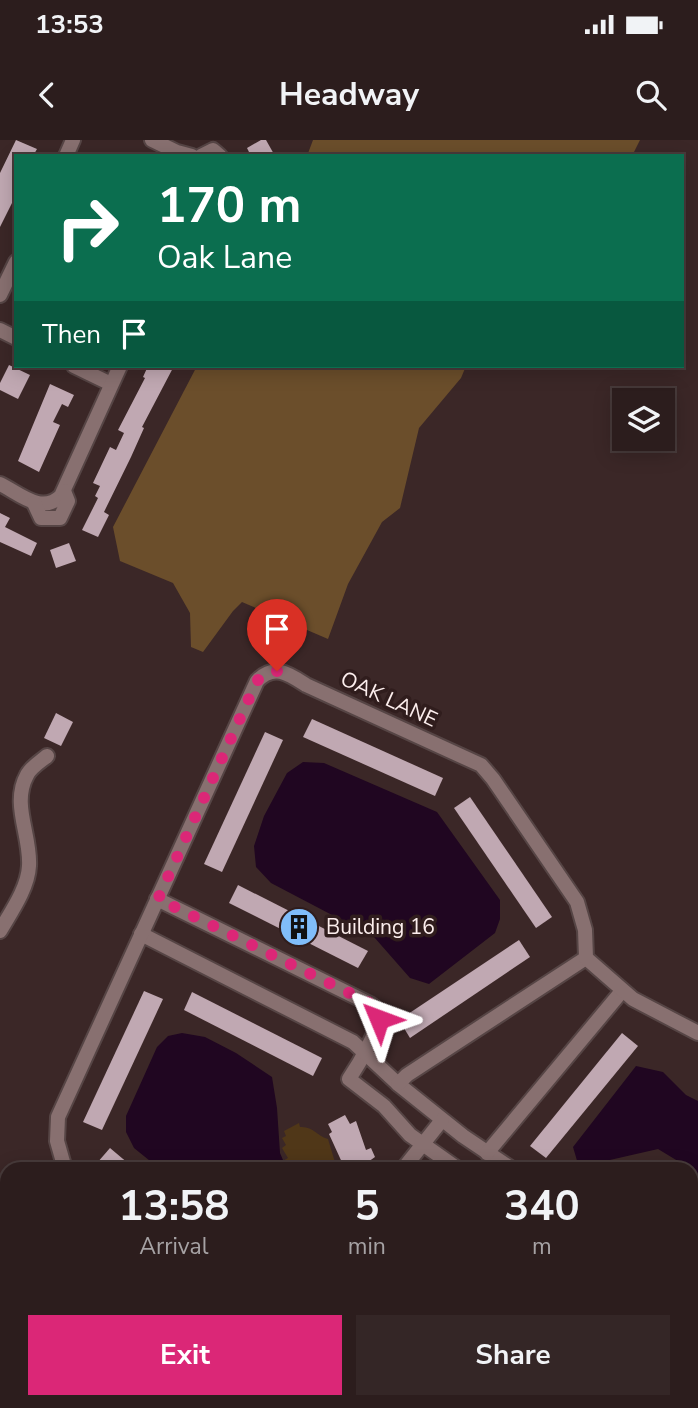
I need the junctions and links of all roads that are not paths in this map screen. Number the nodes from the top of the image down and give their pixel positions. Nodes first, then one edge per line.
1 (152, 140) edge
2 (184, 154) edge
3 (14, 266) edge
4 (0, 295) edge
5 (78, 368) edge
6 (119, 368) edge
7 (111, 384) junction
8 (0, 484) edge
9 (64, 491) junction
10 (34, 503) junction
11 (47, 756) dead end
12 (158, 899) junction
13 (0, 931) edge
14 (141, 934) junction
15 (586, 958) junction
16 (622, 990) junction
17 (698, 1032) edge
18 (366, 1052) junction
19 (398, 1084) junction
20 (442, 1120) junction
21 (423, 1144) junction
22 (487, 1153) junction
23 (63, 1162) edge
24 (409, 1162) edge
25 (448, 1162) edge
26 (501, 1162) edge

1 - 2 street
3 - 4 street
5 - 7 street
6 - 7 street
7 - 9 street
8 - 10 street
9 - 10 street
9 - 10 street
11 - 13 street
12 - 14 street, OAK LANE
12 - 15 street, OAK LANE
12 - 18 street
14 - 18 street
14 - 23 street, OAK LANE
15 - 16 street
15 - 19 street
16 - 17 street
16 - 22 street
18 - 19 street
18 - 21 street
19 - 20 street
20 - 21 street
20 - 22 street
21 - 24 street
21 - 25 street
22 - 26 street

